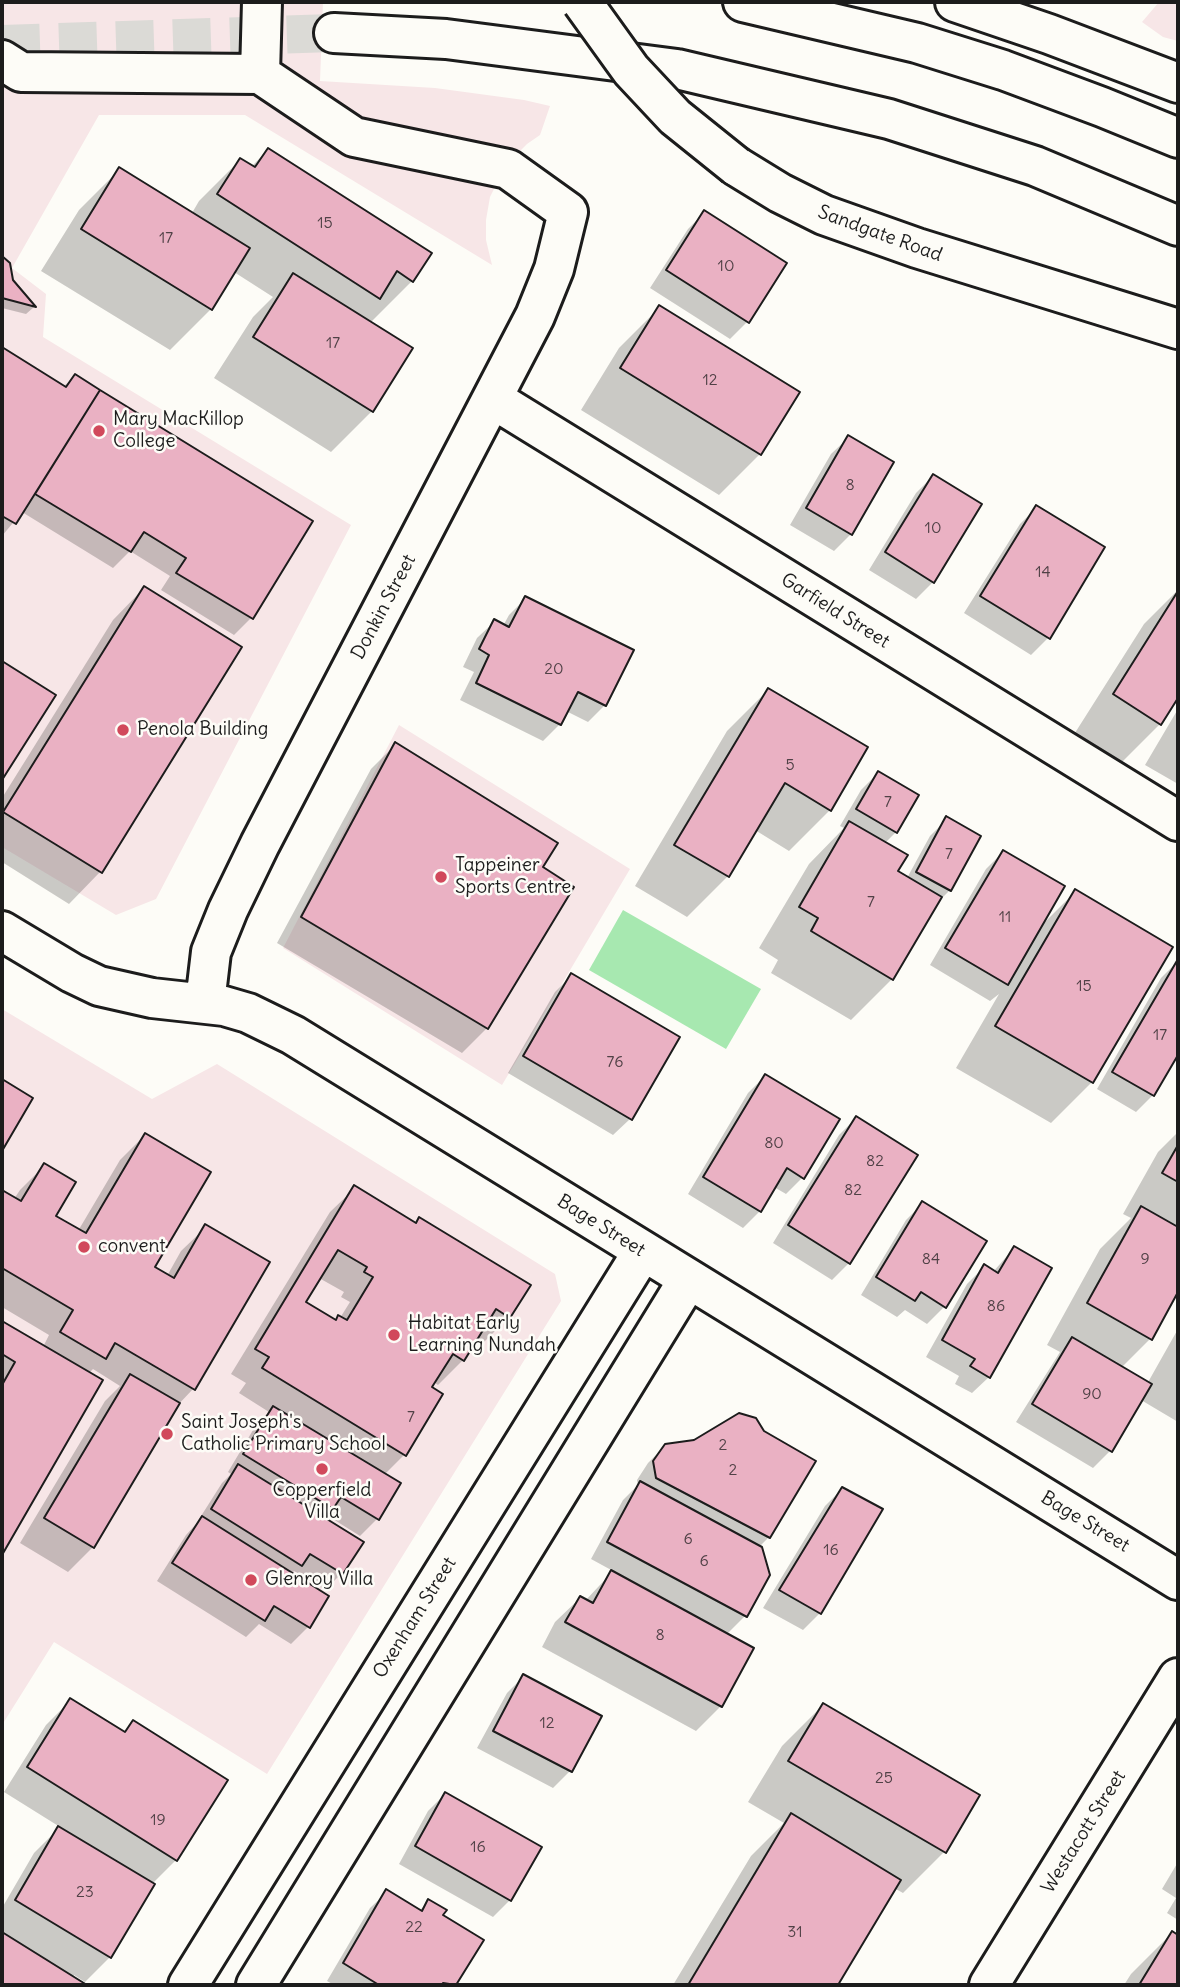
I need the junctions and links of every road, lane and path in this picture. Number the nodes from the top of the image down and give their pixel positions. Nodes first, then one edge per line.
1 (262, 2) edge
2 (582, 2) edge
3 (743, 2) edge
4 (955, 2) edge
5 (334, 33) tunnel mouth
6 (2, 60) edge
7 (260, 74) junction
8 (1178, 83) edge
9 (1178, 138) edge
10 (1178, 226) edge
11 (1178, 329) edge
12 (493, 399) junction
13 (1178, 821) edge
14 (2, 930) edge
15 (205, 1003) junction
16 (643, 1251) junction
17 (688, 1280) junction
18 (1178, 1580) edge
19 (1178, 1678) edge
20 (188, 1985) edge
21 (256, 1985) edge
22 (989, 1985) edge

1 - 7 main road
2 - 11 main road, Sandgate Road, bridge
3 - 9 main road
4 - 8 main road
5 - 10 main road
6 - 7 main road
7 - 12 main road, Donkin Street
12 - 13 main road, Garfield Street
12 - 15 main road, Donkin Street
14 - 15 main road, Bage Street
15 - 16 main road, Bage Street
16 - 17 main road, Bage Street
16 - 20 main road, Oxenham Street
17 - 18 main road, Bage Street
17 - 21 main road
19 - 22 main road, Westacott Street

